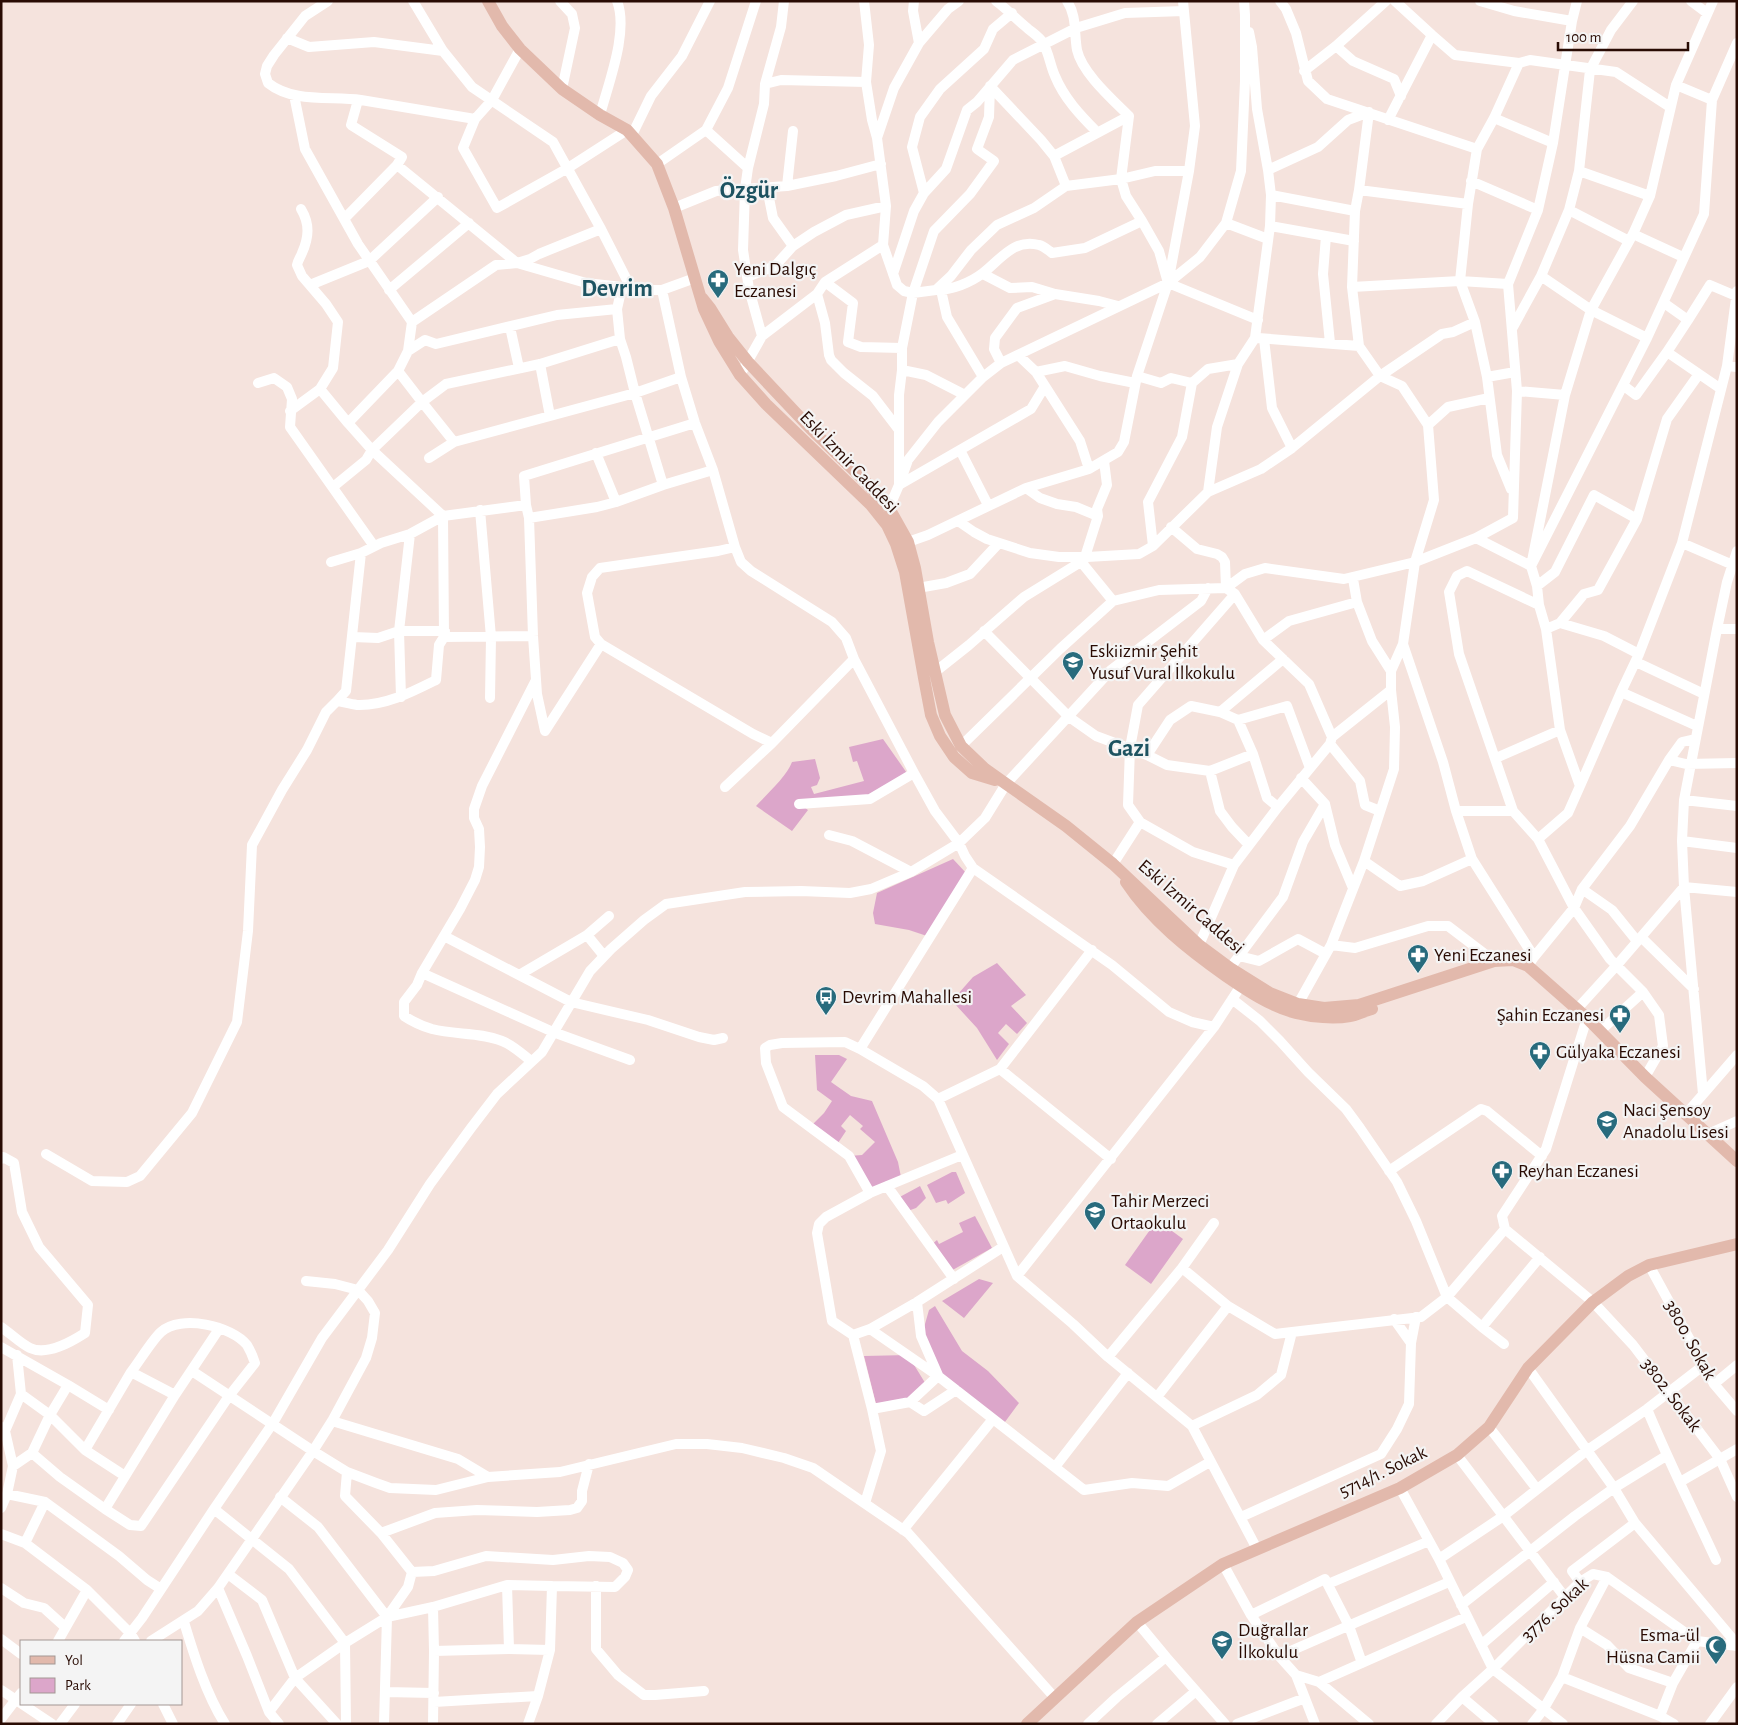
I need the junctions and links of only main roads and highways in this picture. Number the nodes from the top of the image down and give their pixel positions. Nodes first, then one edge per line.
1 (488, 1) edge
2 (702, 298) junction
3 (1006, 784) junction
4 (1197, 950) junction
5 (1531, 961) junction
6 (1244, 982) junction
7 (1737, 1161) edge
8 (1737, 1244) edge
9 (1034, 1722) edge

1 - 2 main road, Eski İzmir Caddesi
2 - 3 main road, Eski İzmir Caddesi
2 - 3 main road, Eski İzmir Caddesi
3 - 4 main road, Eski İzmir Caddesi
4 - 6 main road
4 - 6 main road, Eski İzmir Caddesi
5 - 6 main road, Eski İzmir Caddesi
5 - 6 main road
5 - 7 main road, Eski İzmir Caddesi
8 - 9 main road, 5714/1. Sokak

